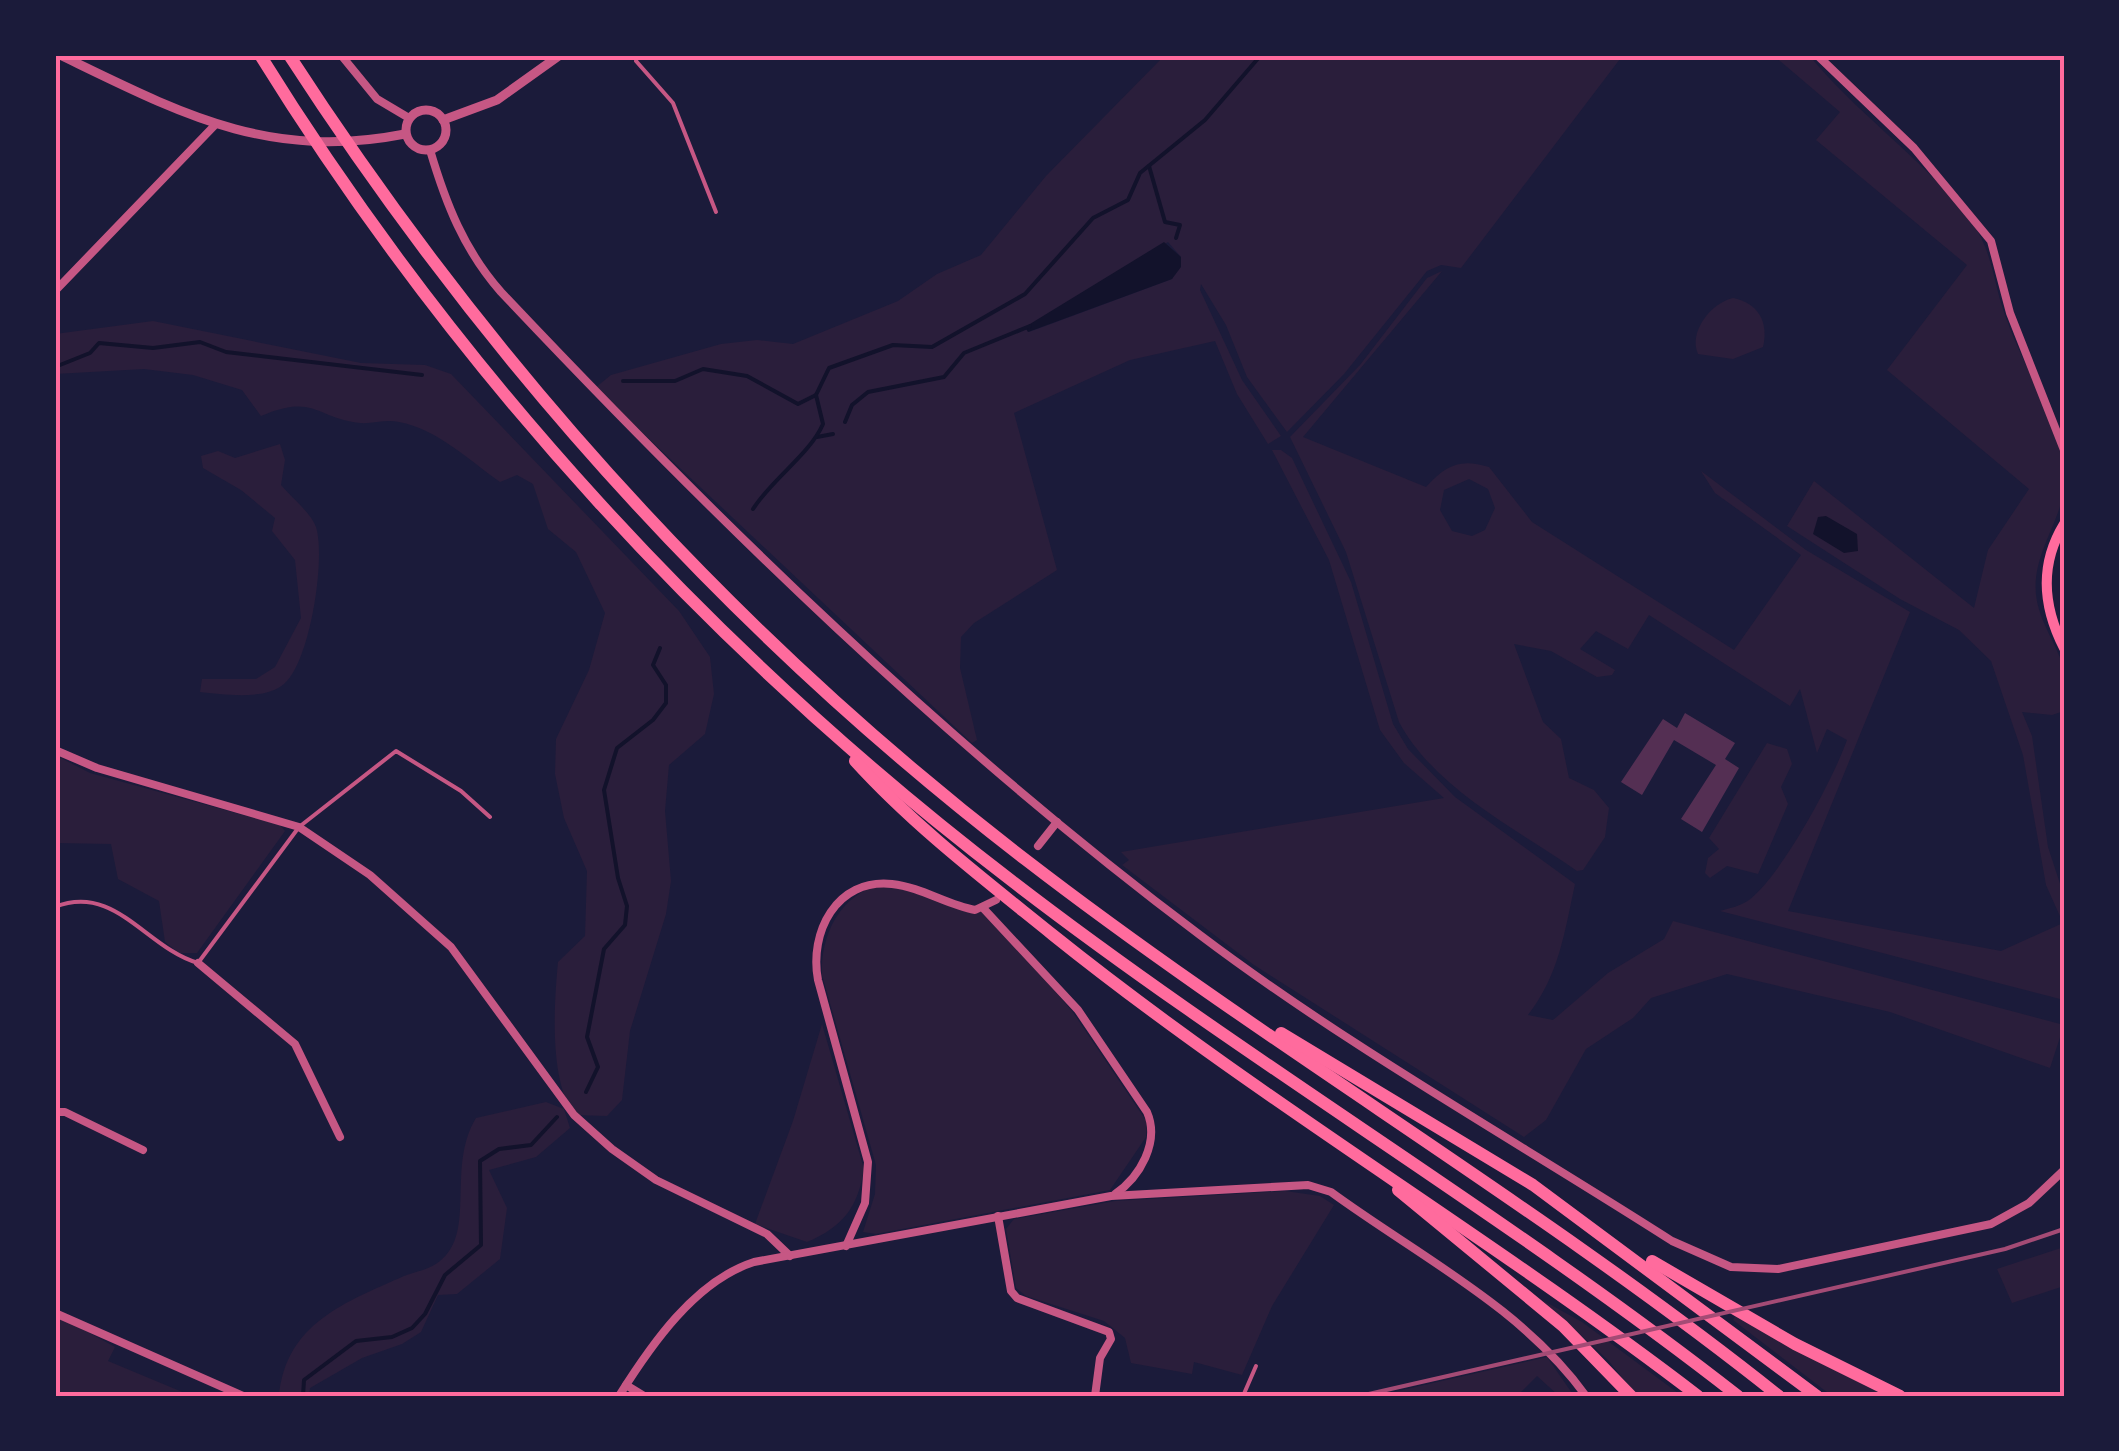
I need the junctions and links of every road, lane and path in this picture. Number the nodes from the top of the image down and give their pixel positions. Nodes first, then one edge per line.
1 (60, 55) edge
2 (260, 55) edge
3 (290, 55) edge
4 (340, 55) edge
5 (560, 55) edge
6 (638, 55) edge
7 (1817, 55) edge
8 (409, 118) junction
9 (443, 120) junction
10 (214, 126) junction
11 (405, 134) junction
12 (430, 150) junction
13 (716, 212) dead end
14 (55, 290) edge
15 (2064, 450) edge
16 (2064, 524) edge
17 (2064, 648) edge
18 (823, 725) junction
19 (55, 750) edge
20 (490, 817) dead end
21 (1057, 822) junction
22 (299, 827) junction
23 (1038, 846) dead end
24 (996, 900) dead end
25 (55, 907) edge
26 (984, 909) junction
27 (198, 962) junction
28 (1180, 973) junction
29 (55, 1112) edge
30 (340, 1137) dead end
31 (143, 1150) dead end
32 (1361, 1160) junction
33 (2064, 1170) edge
34 (1532, 1185) junction
35 (1111, 1196) junction
36 (998, 1216) junction
37 (846, 1246) junction
38 (790, 1256) junction
39 (55, 1313) edge
40 (1256, 1366) dead end
41 (626, 1385) junction
42 (243, 1396) edge
43 (618, 1396) edge
44 (644, 1396) edge
45 (1095, 1396) edge
46 (1243, 1396) edge
47 (1586, 1396) edge
48 (1630, 1396) edge
49 (1698, 1396) edge
50 (1738, 1396) edge
51 (1779, 1396) edge
52 (1817, 1396) edge
53 (1900, 1396) edge

1 - 10 street
2 - 18 highway
3 - 28 highway
4 - 8 street
5 - 9 street
6 - 13 lane
7 - 15 street
8 - 9 street
8 - 11 street
9 - 12 street
10 - 11 street
10 - 14 street
11 - 12 street
12 - 21 street
16 - 17 main road
18 - 32 highway
18 - 50 highway
19 - 22 street
20 - 22 lane
21 - 23 street
21 - 33 street
22 - 27 lane
22 - 38 street
24 - 26 street
25 - 27 lane
26 - 35 street
26 - 37 street
27 - 30 street
28 - 34 highway
28 - 51 highway
29 - 31 street
32 - 48 highway
32 - 49 highway
34 - 52 highway
34 - 53 highway
35 - 36 street
35 - 47 street
36 - 37 street
36 - 45 street
37 - 38 street
38 - 41 street
39 - 42 street
40 - 46 lane
41 - 43 street
41 - 44 street

